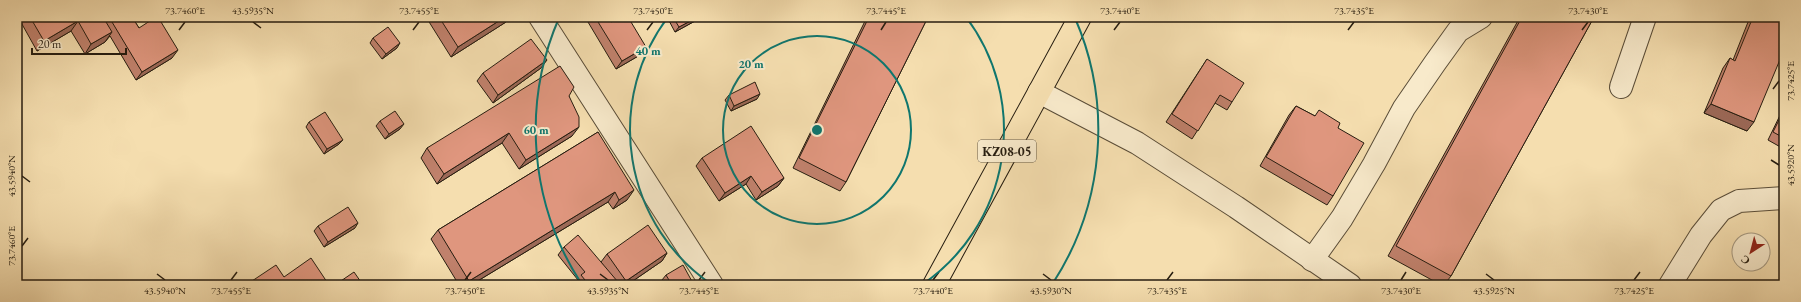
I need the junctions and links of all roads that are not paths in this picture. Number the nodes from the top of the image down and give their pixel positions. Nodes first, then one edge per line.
1 (540, 17) edge
2 (1080, 17) edge
3 (1481, 17) edge
4 (1645, 17) edge
5 (1621, 87) dead end
6 (1039, 92) junction
7 (1784, 198) edge
8 (1312, 260) junction
9 (712, 285) edge
10 (934, 285) edge
11 (1350, 285) edge
12 (1670, 285) edge

1 - 9 street
2 - 6 main road, KZ08-05
3 - 8 street
4 - 5 street
6 - 8 street
6 - 10 main road, KZ08-05
7 - 12 street
8 - 11 street

